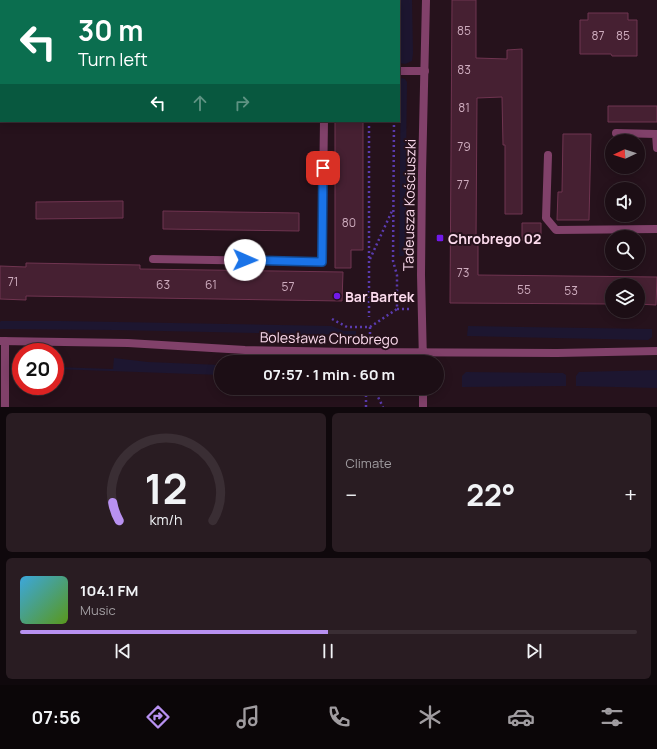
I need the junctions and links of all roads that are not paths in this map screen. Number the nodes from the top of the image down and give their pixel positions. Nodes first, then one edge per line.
1 (426, 0) edge
2 (400, 71) edge
3 (425, 71) junction
4 (324, 122) edge
5 (616, 133) dead end
6 (657, 148) edge
7 (548, 155) dead end
8 (657, 229) edge
9 (153, 259) dead end
10 (2, 341) edge
11 (657, 351) edge
12 (423, 352) junction
13 (423, 395) edge
14 (5, 407) edge
15 (423, 407) edge

1 - 3 street, Tadeusza Kościuszki
2 - 3 street
3 - 12 street, Tadeusza Kościuszki
4 - 9 street
5 - 6 street
7 - 8 street
10 - 12 street, Bolesława Chrobrego
10 - 14 street
11 - 12 street, Bolesława Chrobrego
13 - 15 street

